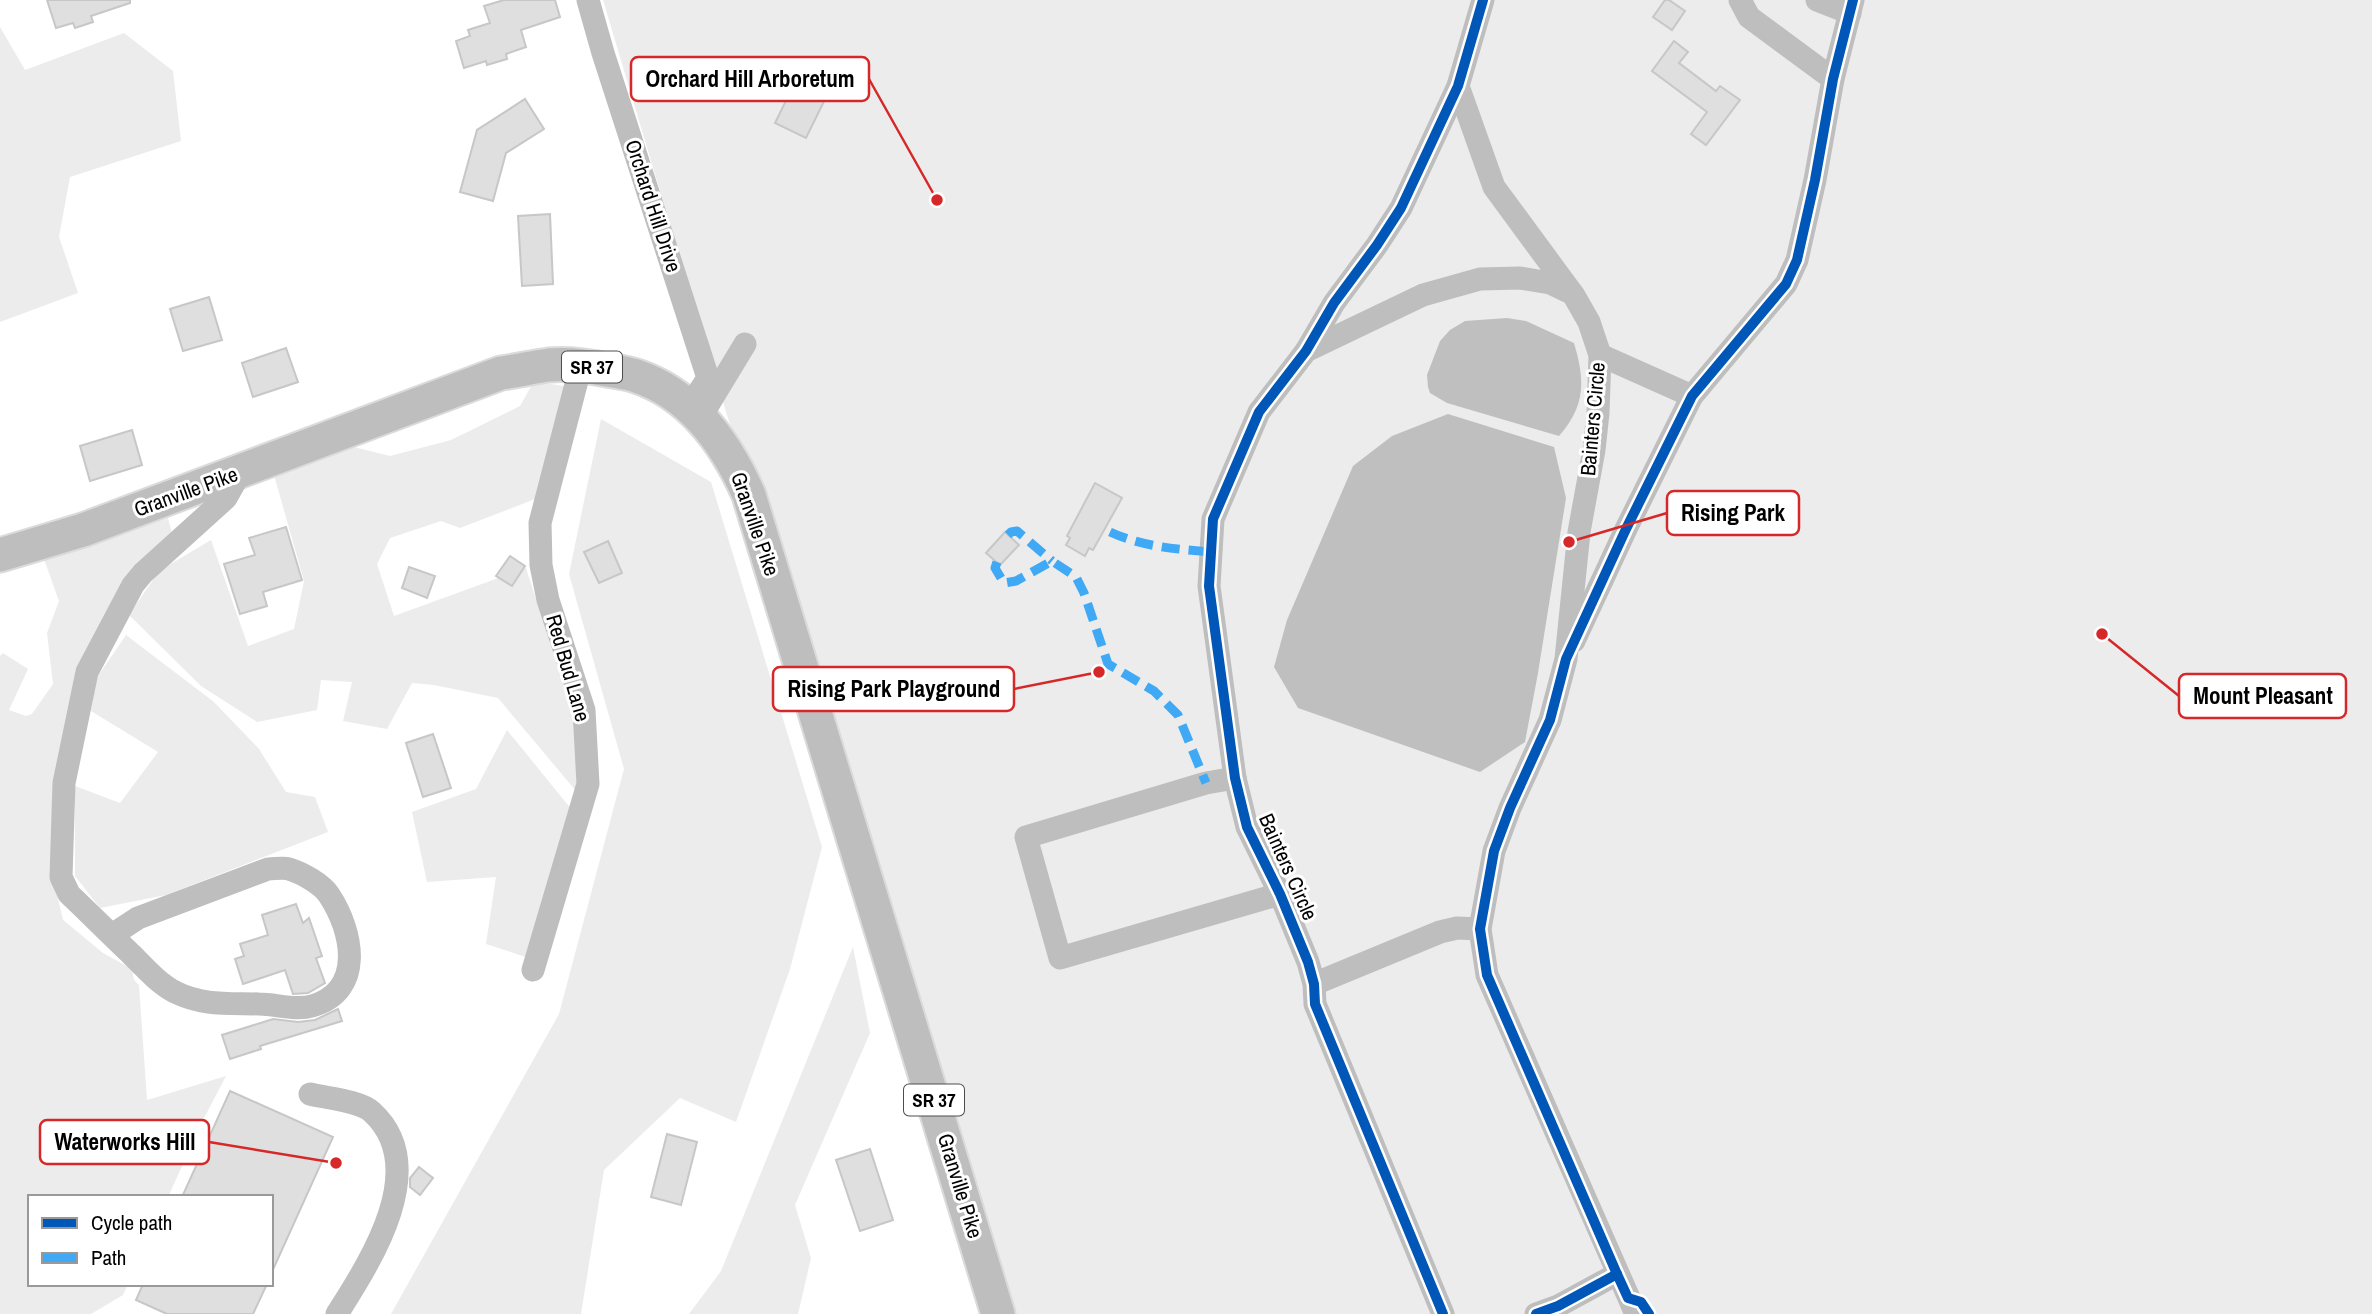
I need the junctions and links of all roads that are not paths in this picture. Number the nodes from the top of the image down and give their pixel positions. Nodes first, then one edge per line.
1 (588, 0) edge
2 (1483, 0) edge
3 (1740, 0) edge
4 (1817, 0) edge
5 (1852, 7) edge
6 (1833, 79) junction
7 (1458, 86) junction
8 (1573, 293) junction
9 (746, 344) dead end
10 (1306, 351) junction
11 (1600, 355) junction
12 (581, 365) junction
13 (1692, 396) junction
14 (694, 412) junction
15 (240, 472) junction
16 (0, 555) edge
17 (1566, 659) junction
18 (1235, 778) junction
19 (1280, 894) junction
20 (1480, 929) junction
21 (112, 935) junction
22 (533, 970) dead end
23 (1314, 984) junction
24 (310, 1094) dead end
25 (1617, 1274) junction
26 (1564, 1310) edge
27 (337, 1314) edge
28 (998, 1314) edge
29 (1443, 1314) edge
30 (1536, 1314) edge
31 (1636, 1314) edge

1 - 14 street, Orchard Hill Drive
2 - 7 street
3 - 6 street
4 - 5 street
5 - 6 street
6 - 13 street
7 - 8 street
7 - 10 street
8 - 10 street, Bainters Circle
8 - 11 street, Bainters Circle
9 - 14 street
10 - 18 street, Bainters Circle
11 - 13 street
11 - 17 street, Bainters Circle
12 - 14 highway, Granville Pike / SR 37
12 - 15 highway, Granville Pike / SR 37
12 - 22 street, Red Bud Lane
13 - 17 street
14 - 28 highway, Granville Pike / SR 37
15 - 16 highway, Granville Pike / SR 37
15 - 21 street
17 - 20 street, Bainters Circle
18 - 19 street, Bainters Circle
18 - 19 street
19 - 23 street, Bainters Circle
20 - 23 street
20 - 25 street, Bainters Circle
21 - 21 street
23 - 29 street, Bainters Circle
24 - 27 street
25 - 26 street
25 - 31 street, Bainters Circle
26 - 30 street

